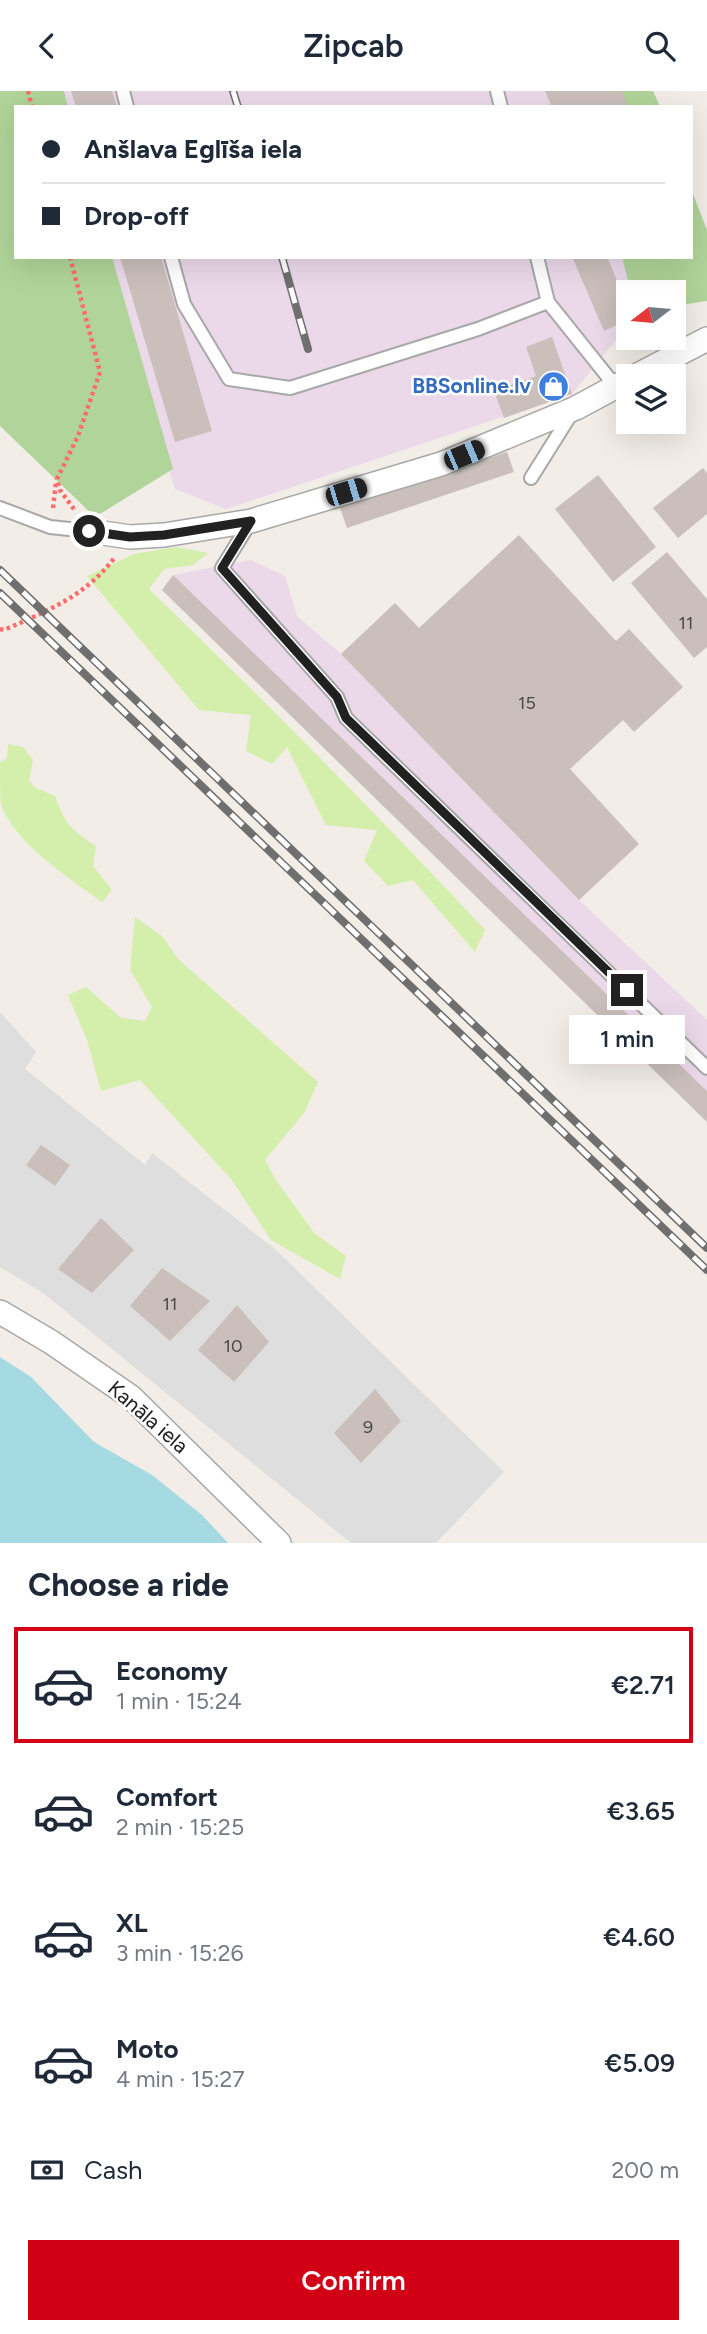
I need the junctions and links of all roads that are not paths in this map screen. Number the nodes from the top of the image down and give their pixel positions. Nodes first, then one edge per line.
1 (171, 259) edge
2 (537, 259) edge
3 (548, 302) junction
4 (707, 339) edge
5 (659, 364) edge
6 (616, 370) edge
7 (616, 387) edge
8 (576, 408) junction
9 (531, 478) dead end
10 (0, 508) edge
11 (251, 521) junction
12 (89, 531) joint
13 (707, 1068) edge
14 (0, 1312) edge
15 (279, 1543) edge

1 - 3 lane
2 - 3 lane
3 - 6 lane
4 - 5 street
7 - 8 street
8 - 9 lane
8 - 11 street
10 - 12 lane
11 - 12 street
11 - 13 lane
14 - 15 street, Kanāla iela

